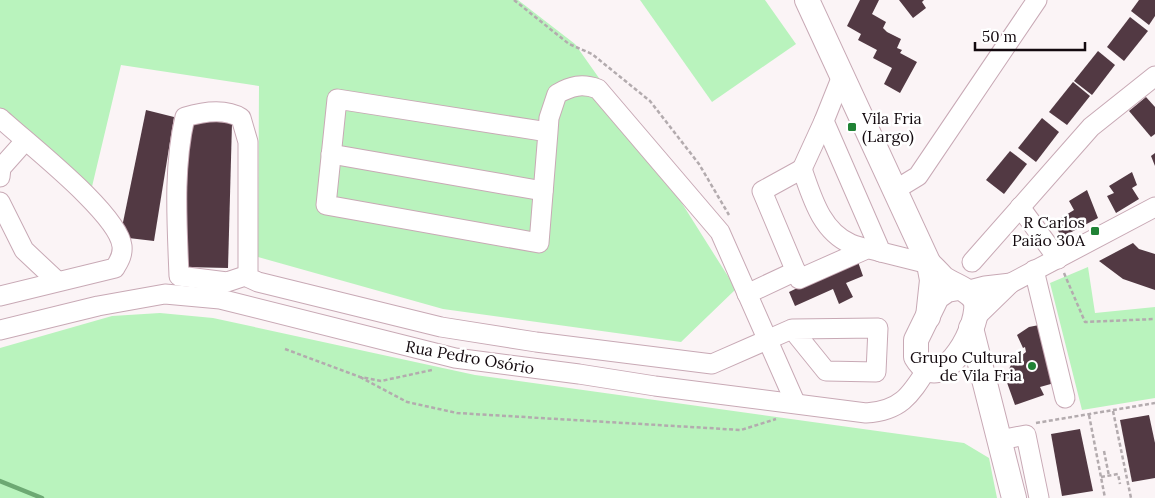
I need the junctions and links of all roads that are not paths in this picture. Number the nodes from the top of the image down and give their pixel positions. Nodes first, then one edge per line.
1 (807, 0) edge
2 (1037, 0) edge
3 (842, 76) junction
4 (1155, 76) edge
5 (0, 118) edge
6 (824, 121) junction
7 (548, 132) junction
8 (25, 141) junction
9 (331, 154) junction
10 (802, 169) junction
11 (0, 177) edge
12 (895, 190) junction
13 (543, 191) junction
14 (0, 202) edge
15 (1020, 207) junction
16 (1155, 207) edge
17 (875, 250) junction
18 (1058, 259) junction
19 (972, 262) dead end
20 (930, 264) junction
21 (1034, 270) junction
22 (796, 271) junction
23 (248, 277) junction
24 (57, 281) junction
25 (1011, 283) junction
26 (962, 289) junction
27 (748, 294) junction
28 (0, 296) edge
29 (928, 317) junction
30 (973, 323) junction
31 (792, 329) dead end
32 (0, 330) edge
33 (765, 339) junction
34 (936, 368) junction
35 (986, 396) junction
36 (1065, 398) dead end
37 (795, 402) junction
38 (1000, 440) junction
39 (1014, 498) edge
40 (1039, 498) edge

1 - 3 main road
2 - 12 street
3 - 6 street
3 - 12 main road
4 - 15 street
5 - 8 street
6 - 10 street
6 - 17 street
7 - 9 street
7 - 13 street
7 - 27 street
8 - 11 street
8 - 24 street
9 - 13 street
9 - 13 street
10 - 17 street
10 - 22 street
12 - 20 main road
14 - 24 street
15 - 18 street
15 - 19 street
16 - 18 street
17 - 20 street
17 - 22 street
18 - 21 street
20 - 26 main road
20 - 29 main road
21 - 25 street
21 - 36 street
22 - 27 street
23 - 23 street
23 - 33 street
24 - 28 street
25 - 26 street
25 - 30 street
26 - 29 main road
26 - 30 main road
27 - 33 street
29 - 34 main road
30 - 34 main road
30 - 35 main road
31 - 33 street
32 - 37 street, Rua Pedro Osório
33 - 37 street
34 - 35 main road
34 - 37 street, Rua Pedro Osório
35 - 38 main road
38 - 39 main road
38 - 40 street

